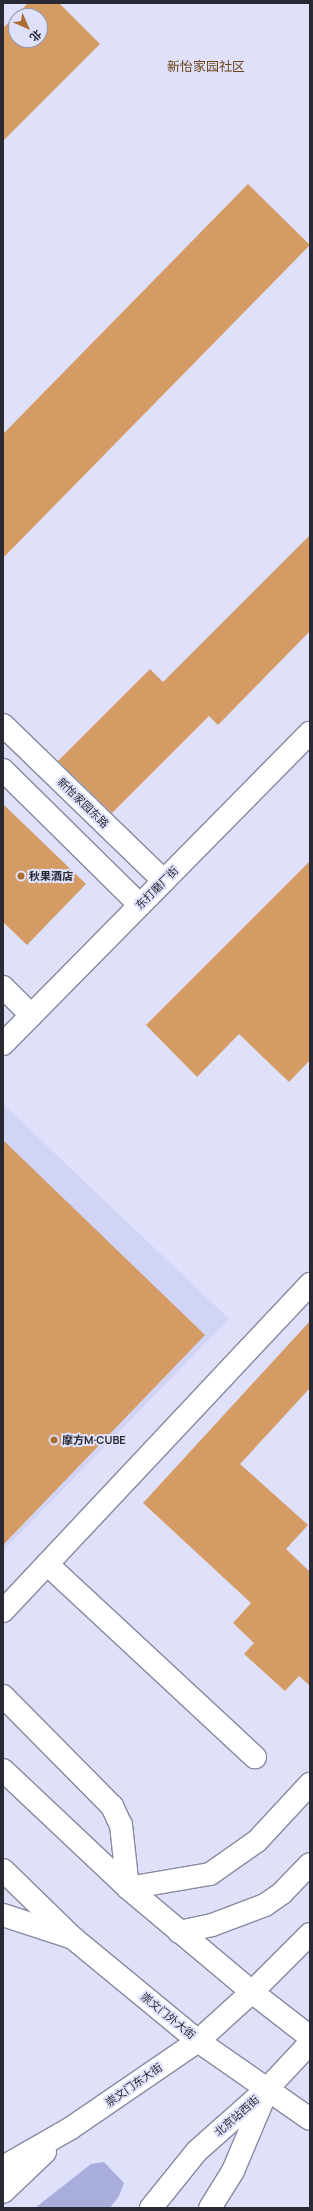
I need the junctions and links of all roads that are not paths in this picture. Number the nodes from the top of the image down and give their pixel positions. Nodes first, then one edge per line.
1 (3, 725) edge
2 (310, 733) edge
3 (3, 770) edge
4 (164, 881) junction
5 (140, 905) junction
6 (3, 987) edge
7 (31, 1015) junction
8 (3, 1044) edge
9 (310, 1284) edge
10 (47, 1564) junction
11 (3, 1611) edge
12 (3, 1696) edge
13 (255, 1757) dead end
14 (3, 1770) edge
15 (310, 1784) edge
16 (310, 1864) edge
17 (3, 1870) edge
18 (128, 1888) junction
19 (3, 1915) edge
20 (179, 1932) junction
21 (310, 1934) edge
22 (73, 1938) junction
23 (252, 1992) junction
24 (310, 2037) edge
25 (198, 2041) junction
26 (310, 2044) edge
27 (268, 2088) junction
28 (310, 2119) edge
29 (71, 2128) junction
30 (3, 2167) edge
31 (3, 2192) edge
32 (151, 2208) edge
33 (210, 2208) edge

1 - 4 main road, 新怡家园东路
2 - 4 main road, 东打磨厂街
3 - 5 main road
4 - 5 main road, 东打磨厂街
5 - 7 main road, 东打磨厂街
6 - 7 main road
7 - 8 main road, 东打磨厂街
9 - 10 main road
10 - 11 main road
10 - 13 main road
12 - 18 main road
14 - 18 main road
15 - 18 main road
16 - 20 main road
17 - 22 main road, 崇文门外大街
18 - 20 main road
19 - 22 main road, 崇文门外大街
20 - 23 main road
21 - 23 main road, 崇文门东大街
22 - 25 main road, 崇文门外大街
23 - 24 main road
23 - 25 main road, 崇文门东大街
25 - 27 main road, 崇文门外大街
25 - 29 main road, 崇文门东大街
26 - 27 main road
27 - 28 main road, 崇文门外大街
27 - 32 main road, 北京站西街
27 - 33 main road, 北京站西街
29 - 30 main road, 崇文门东大街
29 - 31 main road, 崇文门东大街

